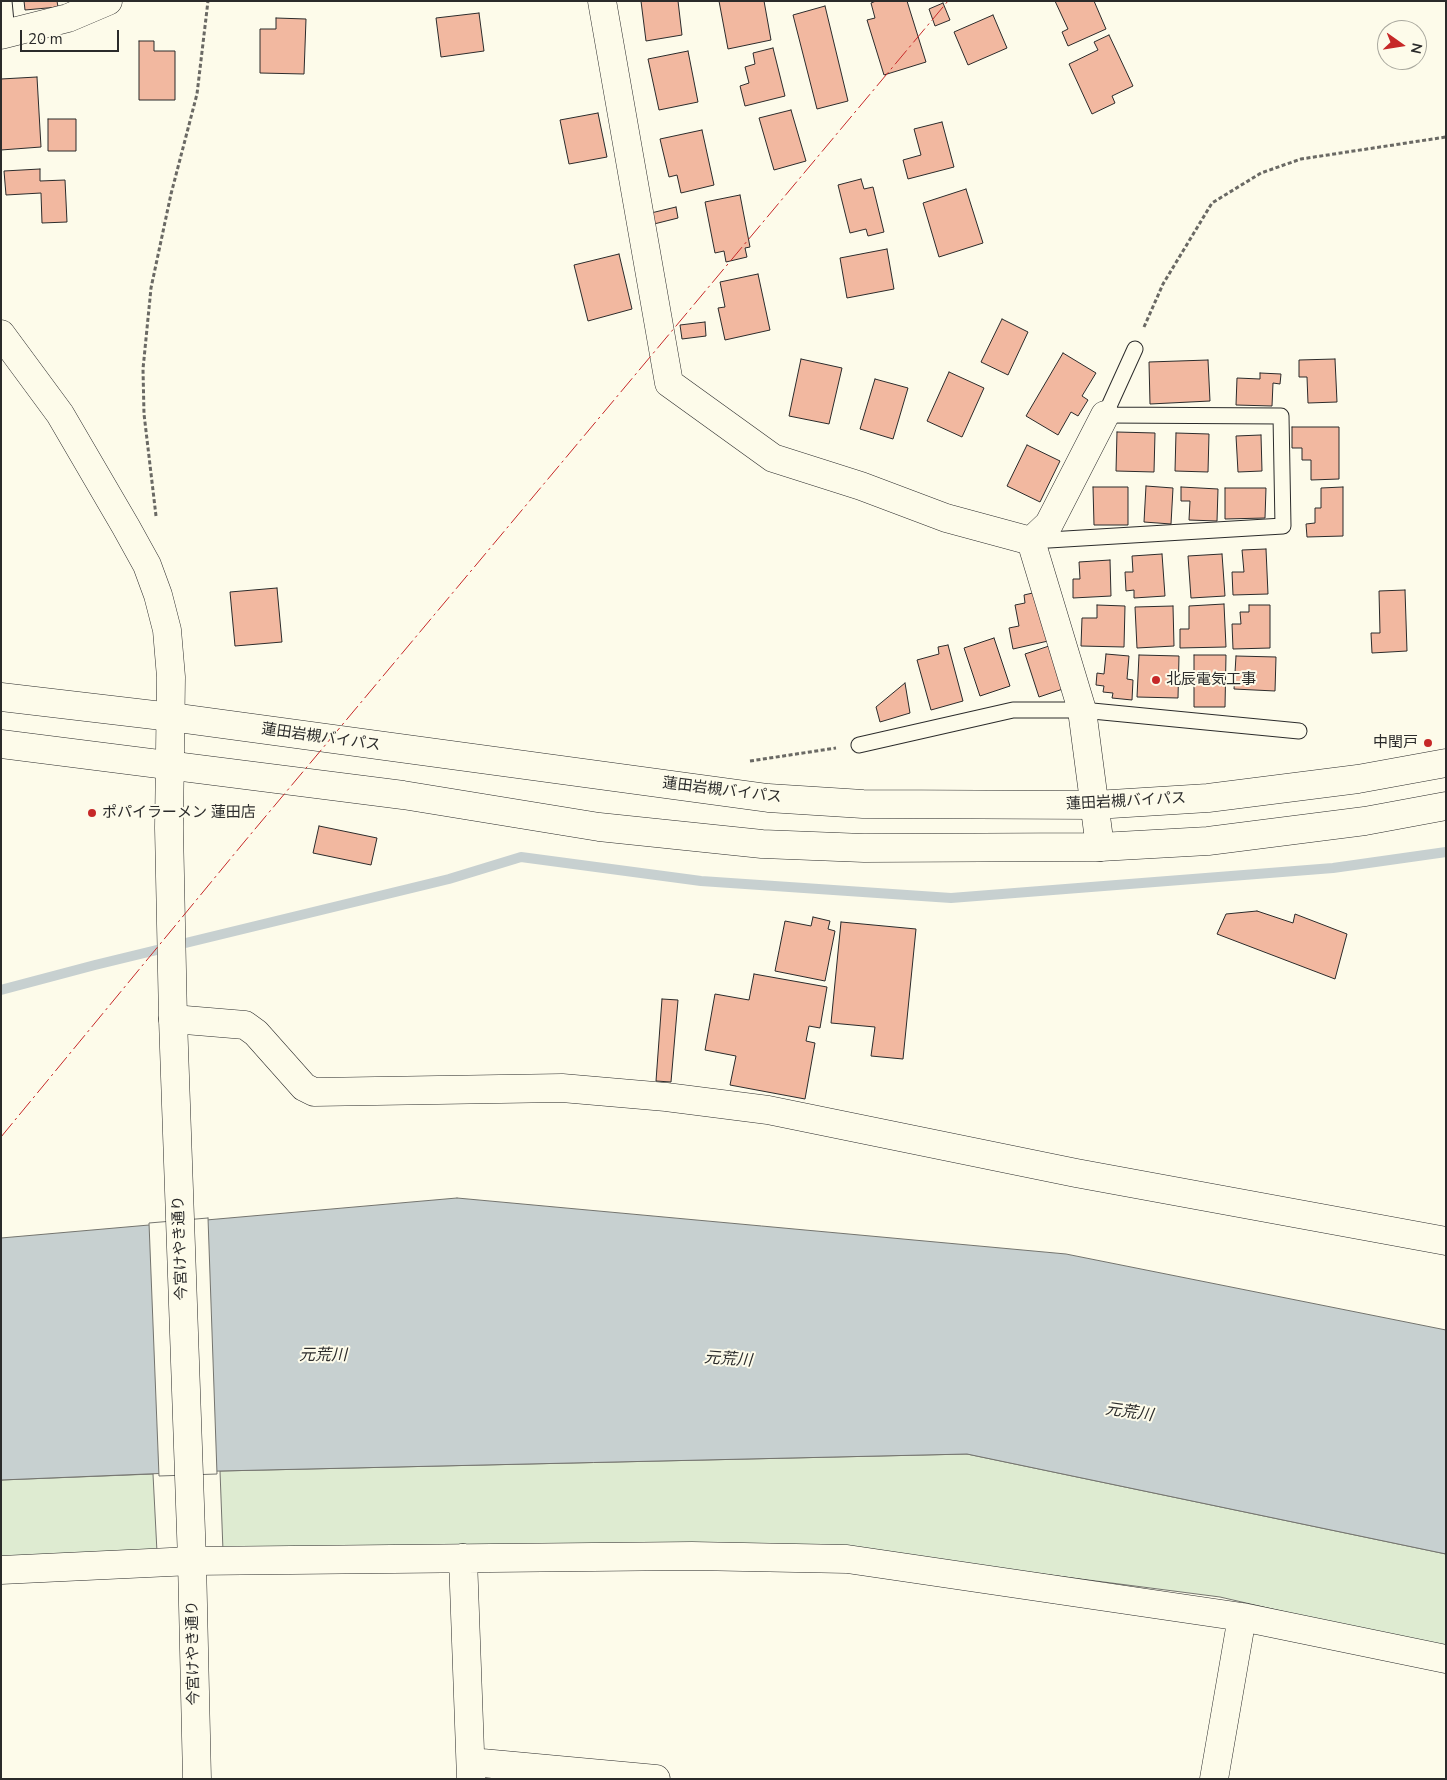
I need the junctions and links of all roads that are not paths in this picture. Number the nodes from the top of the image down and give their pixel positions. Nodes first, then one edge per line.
1 (4, 1) edge
2 (108, 1) edge
3 (602, 1) edge
4 (68, 9) edge
5 (4, 34) edge
6 (1, 334) edge
7 (1136, 348) road end
8 (1106, 415) junction
9 (1031, 541) junction
10 (1, 697) edge
11 (1082, 710) junction
12 (171, 717) junction
13 (1299, 730) dead end
14 (1, 744) edge
15 (859, 745) road end
16 (1446, 763) edge
17 (169, 766) junction
18 (1096, 806) junction
19 (1446, 806) edge
20 (1100, 847) junction
21 (173, 1030) junction
22 (1446, 1241) edge
23 (191, 1551) junction
24 (464, 1558) junction
25 (1, 1570) edge
26 (1242, 1617) junction
27 (1446, 1660) edge
28 (471, 1770) edge
29 (197, 1779) edge
30 (656, 1779) edge
31 (1214, 1779) edge

1 - 5 lane
2 - 4 main road
3 - 9 main road
4 - 5 main road
6 - 12 main road, 今宮けやき通り
7 - 8 lane
8 - 9 main road
8 - 9 lane
9 - 11 main road
10 - 12 main road, 蓮田岩槻バイパス
11 - 13 lane
11 - 15 lane
11 - 18 main road
12 - 17 main road, 今宮けやき通り
12 - 18 main road, 蓮田岩槻バイパス
14 - 17 main road
16 - 18 main road, 蓮田岩槻バイパス
17 - 20 main road
17 - 21 main road, 今宮けやき通り
18 - 20 main road
19 - 20 main road
21 - 22 main road
21 - 23 main road, 今宮けやき通り
23 - 24 main road
23 - 25 main road
23 - 29 main road, 今宮けやき通り
24 - 26 main road
24 - 28 main road
26 - 27 main road
26 - 31 main road
28 - 30 main road

